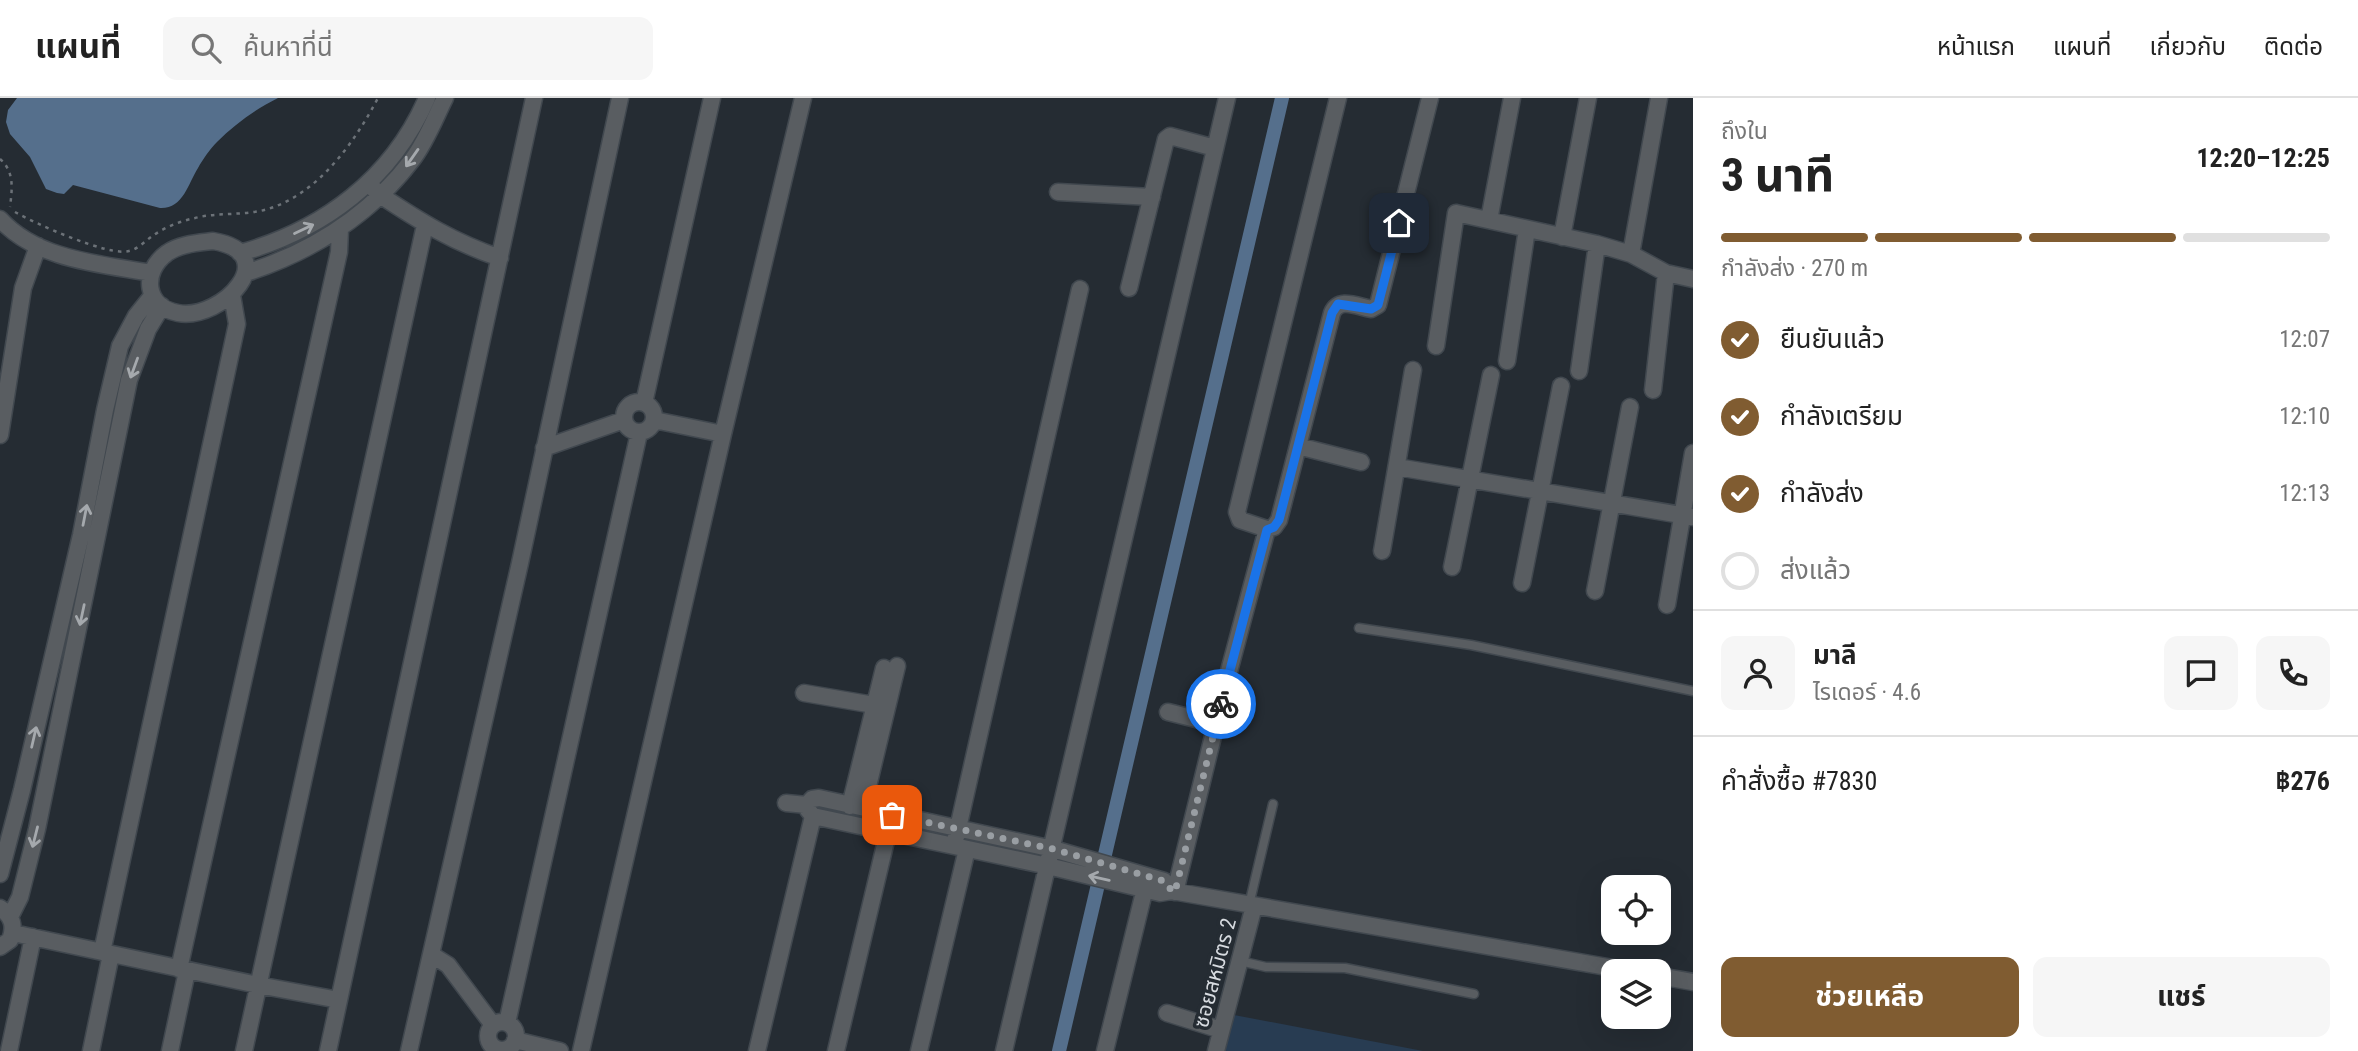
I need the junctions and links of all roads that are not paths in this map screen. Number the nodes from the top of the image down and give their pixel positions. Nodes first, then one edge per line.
1 (427, 98) edge
2 (444, 98) edge
3 (534, 98) edge
4 (620, 98) edge
5 (712, 98) edge
6 (803, 98) edge
7 (1227, 98) edge
8 (1338, 98) edge
9 (1430, 98) edge
10 (1512, 98) edge
11 (1588, 98) edge
12 (1659, 98) edge
13 (1215, 148) junction
14 (368, 182) junction
15 (1058, 192) dead end
16 (380, 195) junction
17 (1152, 197) junction
18 (0, 219) edge
19 (1489, 220) junction
20 (425, 225) junction
21 (340, 229) junction
22 (1527, 229) junction
23 (1562, 237) junction
24 (1597, 244) junction
25 (38, 246) junction
26 (240, 253) junction
27 (1631, 254) junction
28 (500, 258) junction
29 (151, 273) junction
30 (246, 273) junction
31 (1666, 273) junction
32 (1693, 279) edge
33 (1129, 288) dead end
34 (1080, 289) dead end
35 (232, 295) junction
36 (157, 301) junction
37 (1436, 346) dead end
38 (1507, 361) dead end
39 (1413, 370) dead end
40 (1579, 371) dead end
41 (1491, 375) dead end
42 (1561, 386) dead end
43 (1653, 390) dead end
44 (644, 403) junction
45 (1630, 407) dead end
46 (624, 420) junction
47 (654, 420) junction
48 (639, 433) junction
49 (723, 434) junction
50 (0, 435) edge
51 (1298, 446) junction
52 (544, 448) junction
53 (1693, 453) edge
54 (1361, 462) dead end
55 (1397, 467) junction
56 (1470, 479) junction
57 (1541, 491) junction
58 (1611, 503) junction
59 (1688, 516) edge
60 (1267, 530) junction
61 (1382, 551) dead end
62 (1452, 567) dead end
63 (1522, 583) dead end
64 (69, 586) junction
65 (88, 590) junction
66 (1595, 591) dead end
67 (1667, 605) dead end
68 (1359, 628) dead end
69 (1693, 691) edge
70 (804, 693) dead end
71 (874, 705) junction
72 (1168, 712) dead end
73 (1216, 724) junction
74 (786, 803) dead end
75 (1273, 804) dead end
76 (857, 807) junction
77 (810, 811) junction
78 (892, 815) junction
79 (958, 829) junction
80 (888, 832) junction
81 (961, 848) junction
82 (1053, 849) junction
83 (1073, 864) junction
84 (1048, 866) junction
85 (0, 874) edge
86 (1146, 883) junction
87 (1174, 892) junction
88 (1251, 905) junction
89 (8, 919) edge
90 (33, 937) junction
91 (0, 947) edge
92 (107, 953) junction
93 (432, 955) junction
94 (1240, 961) junction
95 (1601, 966) edge
96 (183, 970) junction
97 (1671, 978) edge
98 (1693, 982) edge
99 (258, 985) junction
100 (1474, 993) dead end
101 (339, 1000) junction
102 (1167, 1013) dead end
103 (500, 1024) junction
104 (1222, 1030) junction
105 (515, 1040) junction
106 (496, 1050) edge
107 (9, 1051) edge
108 (90, 1051) edge
109 (170, 1051) edge
110 (244, 1051) edge
111 (328, 1051) edge
112 (409, 1051) edge
113 (560, 1051) edge
114 (581, 1051) edge
115 (757, 1051) edge
116 (836, 1051) edge
117 (919, 1051) edge
118 (1004, 1051) edge
119 (1105, 1051) edge
120 (1216, 1051) edge

1 - 14 street
2 -> 16 street
3 - 28 street
4 - 52 street
5 - 44 street
6 - 49 street
7 - 13 street
8 - 60 street
9 - 51 street
10 - 19 street
11 - 23 street
12 - 27 street
13 - 17 street
13 - 82 street
14 - 16 street
26 -> 14 street
15 - 17 street
16 - 20 street
16 - 21 street
17 - 33 street
18 - 25 street
19 - 22 street
19 - 37 street
20 - 28 street
20 - 99 street
21 - 30 street
21 - 96 street
22 - 23 street
22 - 38 street
23 - 24 street
24 - 27 street
24 - 40 street
25 - 29 street
25 - 50 street
26 - 29 street
26 - 30 street
27 - 31 street
28 - 101 street
29 - 36 street
30 - 35 street
31 - 32 street
31 - 43 street
34 - 79 street
35 - 36 street
35 - 92 street
64 -> 36 street
36 -> 65 street
39 - 55 street
41 - 56 street
42 - 57 street
44 - 46 street
44 - 47 street
45 - 58 street
46 - 48 street
46 - 52 street
47 - 48 street
47 - 49 street
48 - 103 street
49 - 114 street
51 - 54 street
51 - 60 street
52 - 93 street
53 - 59 street
55 - 56 street
55 - 61 street
56 - 57 street
56 - 62 street
57 - 58 street
57 - 63 street
58 - 59 street
58 - 66 street
59 - 67 street
60 - 73 street
64 - 65 street
85 -> 64 street
65 -> 89 street
68 - 69 lane
70 - 71 street
71 - 76 street
71 - 76 street
72 - 73 street
73 - 87 street
74 - 77 street
75 - 88 lane
76 - 77 street
76 - 78 street
77 - 80 street
77 - 115 street
78 - 79 street
78 - 80 street
79 - 81 street
79 - 82 street
80 - 81 street
80 - 116 street
81 - 84 street
81 - 117 street
82 - 83 street
82 - 84 street
83 - 84 street
83 - 86 street
84 - 118 street
86 - 87 street
86 - 119 street
87 - 88 street
88 - 94 street, ซอยสหมิตร 2
88 - 95 street
89 - 90 street
89 - 91 street
90 - 92 street
90 - 107 street
92 - 96 street
92 - 108 street
93 - 103 street
93 - 112 street
94 - 100 lane
94 - 104 street, ซอยสหมิตร 2
96 - 99 street
96 - 109 street
97 - 98 street
99 - 101 street
99 - 110 street
101 - 111 street
102 - 104 street
103 - 105 street
103 - 106 street
104 - 120 street, ซอยสหมิตร 2
105 - 106 street
105 - 113 street

